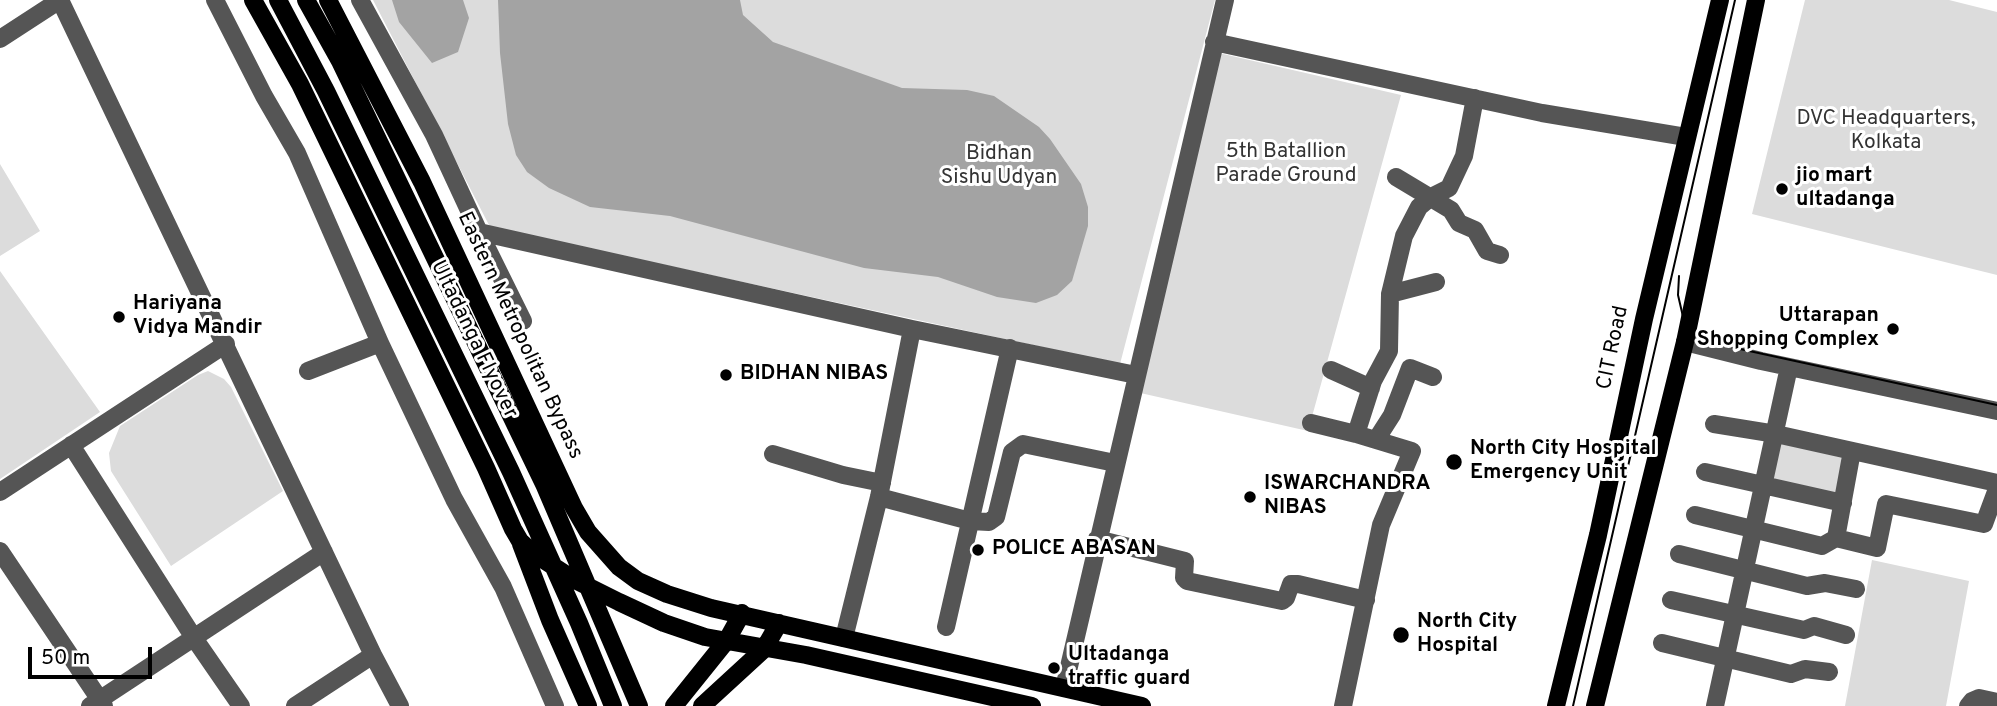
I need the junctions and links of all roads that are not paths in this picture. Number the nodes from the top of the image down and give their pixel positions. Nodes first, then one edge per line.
1 (60, 0) edge
2 (215, 0) edge
3 (253, 0) edge
4 (278, 0) edge
5 (306, 0) edge
6 (328, 0) edge
7 (360, 0) edge
8 (1225, 0) edge
9 (1720, 0) edge
10 (1756, 0) edge
11 (0, 39) edge
12 (1214, 43) junction
13 (1475, 98) junction
14 (1686, 137) junction
15 (1396, 177) dead end
16 (1431, 197) junction
17 (479, 232) junction
18 (1500, 255) dead end
19 (1436, 282) dead end
20 (1390, 294) junction
21 (523, 321) dead end
22 (912, 328) junction
23 (1685, 342) junction
24 (380, 343) junction
25 (226, 344) junction
26 (1010, 348) junction
27 (1789, 367) junction
28 (1331, 370) dead end
29 (308, 371) dead end
30 (1136, 375) junction
31 (1433, 377) dead end
32 (1371, 388) junction
33 (1997, 411) edge
34 (1311, 423) dead end
35 (1714, 424) dead end
36 (1356, 434) junction
37 (1776, 434) junction
38 (1376, 440) junction
39 (71, 445) junction
40 (1852, 451) junction
41 (773, 454) dead end
42 (1115, 463) junction
43 (1705, 472) dead end
44 (1997, 482) edge
45 (1765, 485) junction
46 (1997, 489) edge
47 (880, 490) junction
48 (0, 492) edge
49 (1843, 503) junction
50 (1695, 515) dead end
51 (970, 521) junction
52 (1754, 530) junction
53 (1836, 538) junction
54 (1097, 539) junction
55 (520, 541) junction
56 (0, 551) edge
57 (324, 552) junction
58 (1679, 554) dead end
59 (1745, 571) junction
60 (1856, 589) dead end
61 (1366, 600) junction
62 (1671, 600) dead end
63 (742, 613) junction
64 (1735, 615) junction
65 (779, 623) junction
66 (946, 627) dead end
67 (1846, 635) dead end
68 (194, 638) junction
69 (844, 638) junction
70 (727, 640) junction
71 (1662, 643) dead end
72 (764, 649) junction
73 (373, 655) junction
74 (1725, 659) junction
75 (1829, 672) dead end
76 (1064, 688) junction
77 (1997, 702) edge
78 (98, 704) edge
79 (1721, 705) edge
80 (241, 706) edge
81 (295, 706) edge
82 (400, 706) edge
83 (555, 706) edge
84 (588, 706) edge
85 (613, 706) edge
86 (639, 706) edge
87 (674, 706) edge
88 (702, 706) edge
89 (1032, 706) edge
90 (1142, 706) edge
91 (1343, 706) edge
92 (1556, 706) edge
93 (1595, 706) edge
94 (1968, 706) edge

1 - 11 street
1 - 25 street
2 - 24 street
3 - 55 main road
4 - 85 main road, Ultadanga Flyover
5 - 86 main road, Ultadanga Flyover
6 - 63 main road, Eastern Metropolitan Bypass
7 - 17 street
8 - 12 street
9 - 14 main road, CIT Road
10 - 23 main road
12 - 13 street
12 - 30 street
13 - 14 street
13 - 16 street
14 - 92 main road, CIT Road
15 - 16 street
16 - 18 street
16 - 20 street
17 - 21 street
17 - 22 street
19 - 20 street
20 - 32 street
22 - 26 street
22 - 47 street
23 - 27 street
23 - 93 main road
24 - 29 street
24 - 83 street
25 - 39 street
25 - 57 street
26 - 30 street
26 - 51 street
27 - 33 street
27 - 37 street
28 - 32 street
30 - 42 street
31 - 38 street
32 - 36 street
34 - 36 street
35 - 37 street
36 - 38 street
37 - 40 street
37 - 45 street
38 - 61 street
39 - 48 street
39 - 68 street
40 - 44 street
40 - 49 street
41 - 47 street
42 - 51 street
42 - 54 street
43 - 45 street
45 - 49 street
45 - 52 street
46 - 53 street
47 - 51 street
47 - 69 street
49 - 53 street
50 - 52 street
51 - 66 street
52 - 53 street
52 - 59 street
54 - 61 street
54 - 76 street
55 - 70 main road
55 - 84 main road
56 - 78 street
57 - 68 street
57 - 73 street
58 - 59 street
59 - 60 street
59 - 64 street
61 - 91 street
62 - 64 street
63 - 65 main road, Eastern Metropolitan Bypass
63 - 70 main road
64 - 67 street
64 - 74 street
65 - 69 main road, Eastern Metropolitan Bypass
65 - 72 main road
68 - 78 street
68 - 80 street
69 - 76 main road, Eastern Metropolitan Bypass
70 - 72 main road
70 - 87 main road
71 - 74 street
72 - 88 main road
72 - 89 main road
73 - 81 street
73 - 82 street
74 - 75 street
74 - 79 street
76 - 90 main road, Eastern Metropolitan Bypass
77 - 94 street

